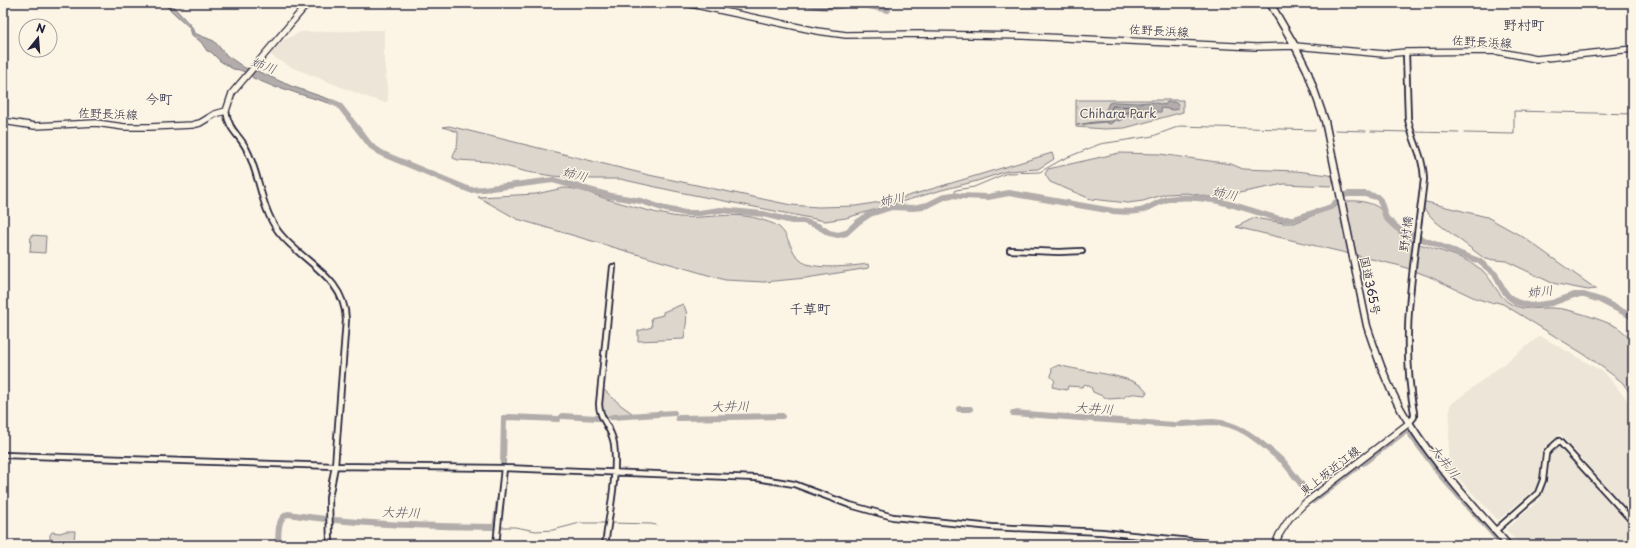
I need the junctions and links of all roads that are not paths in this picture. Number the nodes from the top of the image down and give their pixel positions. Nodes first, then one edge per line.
1 (308, 3) edge
2 (686, 3) edge
3 (1270, 3) edge
4 (1295, 46) junction
5 (1633, 49) edge
6 (1406, 52) junction
7 (226, 111) junction
8 (3, 121) edge
9 (1010, 250) dead end
10 (1082, 251) dead end
11 (613, 267) dead end
12 (1409, 423) junction
13 (3, 455) edge
14 (335, 466) junction
15 (504, 468) junction
16 (614, 472) junction
17 (1633, 522) edge
18 (1495, 531) junction
19 (330, 545) edge
20 (496, 545) edge
21 (605, 545) edge
22 (1230, 545) edge
23 (1275, 545) edge
24 (1508, 545) edge

1 - 7 main road
2 - 4 main road, 佐野長浜線
3 - 4 highway, 国道365号
4 - 6 main road, 佐野長浜線
4 - 12 highway, 国道365号
5 - 6 main road, 佐野長浜線
6 - 12 street, 野村橋
7 - 8 main road, 佐野長浜線
7 - 14 street
9 - 10 street
11 - 16 street
12 - 18 highway, 国道365号
12 - 23 main road, 東上坂近江線
13 - 14 street
14 - 15 street
14 - 19 street
15 - 16 street
15 - 20 street
16 - 21 street
16 - 22 street
17 - 18 street
18 - 24 highway, 国道365号

